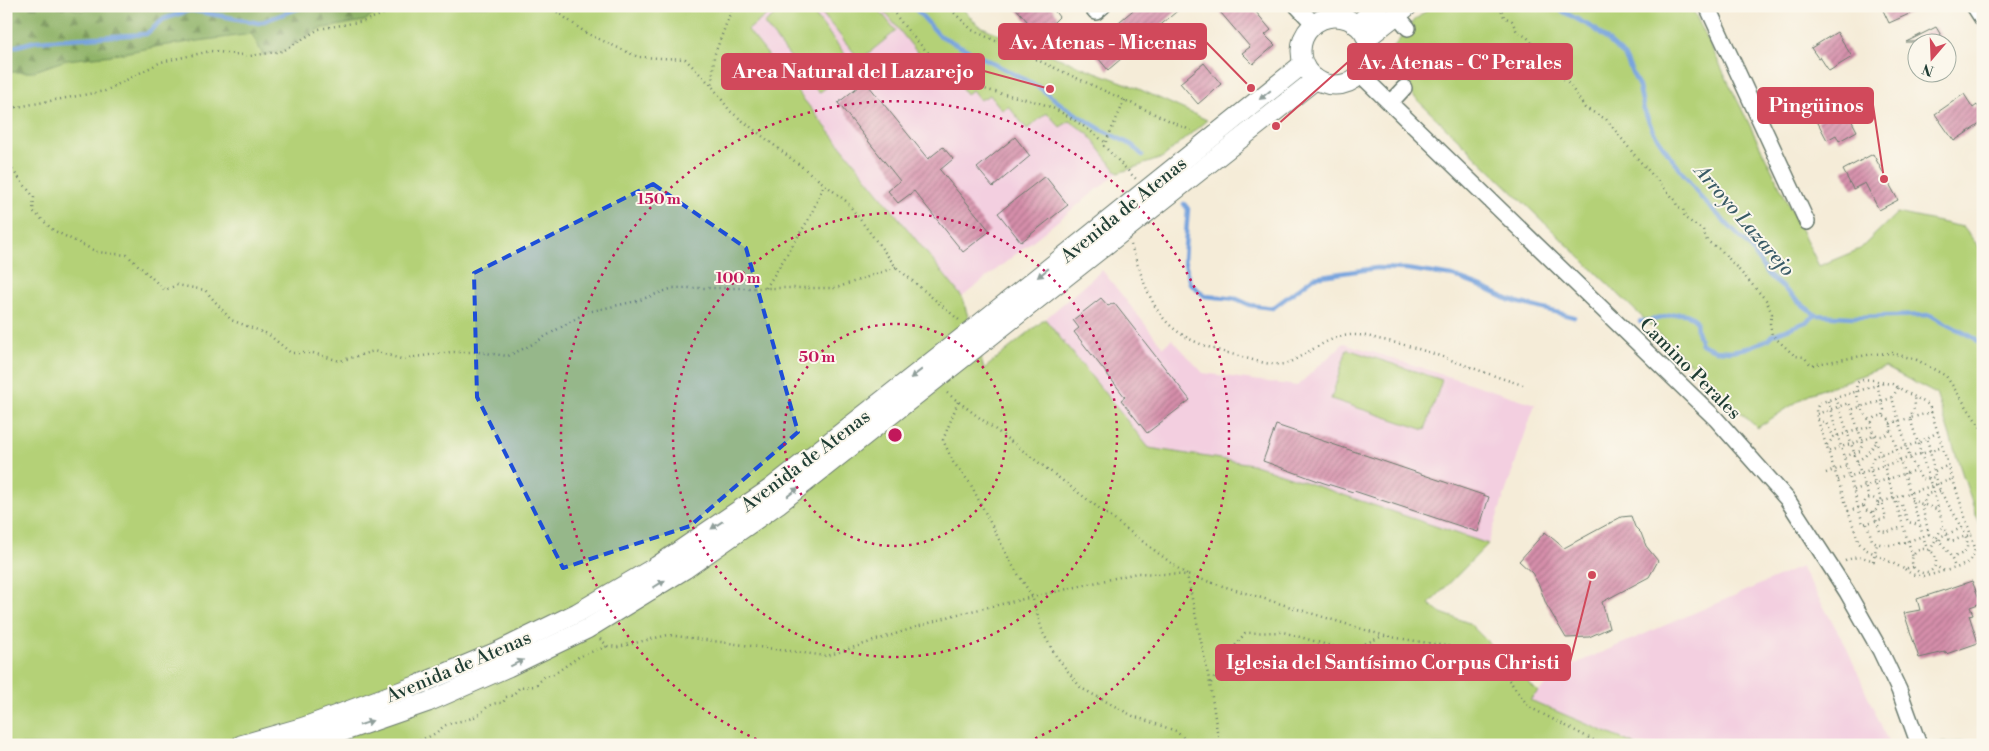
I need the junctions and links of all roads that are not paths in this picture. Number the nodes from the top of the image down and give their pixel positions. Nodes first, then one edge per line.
1 (1091, 6) edge
2 (1103, 6) edge
3 (1298, 6) edge
4 (1379, 6) edge
5 (1708, 6) edge
6 (1974, 6) edge
7 (1404, 17) edge
8 (1983, 20) edge
9 (1314, 24) junction
10 (1362, 31) junction
11 (1303, 64) junction
12 (1360, 74) junction
13 (1316, 80) junction
14 (1404, 88) dead end
15 (1390, 103) junction
16 (1807, 222) dead end
17 (1919, 742) edge
18 (241, 745) edge
19 (304, 745) edge

1 - 2 street
3 - 9 street
4 - 10 main road
5 - 16 street
6 - 8 street
7 - 10 main road
9 - 10 main road
9 - 11 main road
10 - 12 main road
11 - 13 main road
11 -> 18 main road, Avenida de Atenas
12 - 13 main road
12 - 15 street, Camino Perales
19 -> 13 main road, Avenida de Atenas
14 - 15 street
15 - 17 street, Camino Perales

